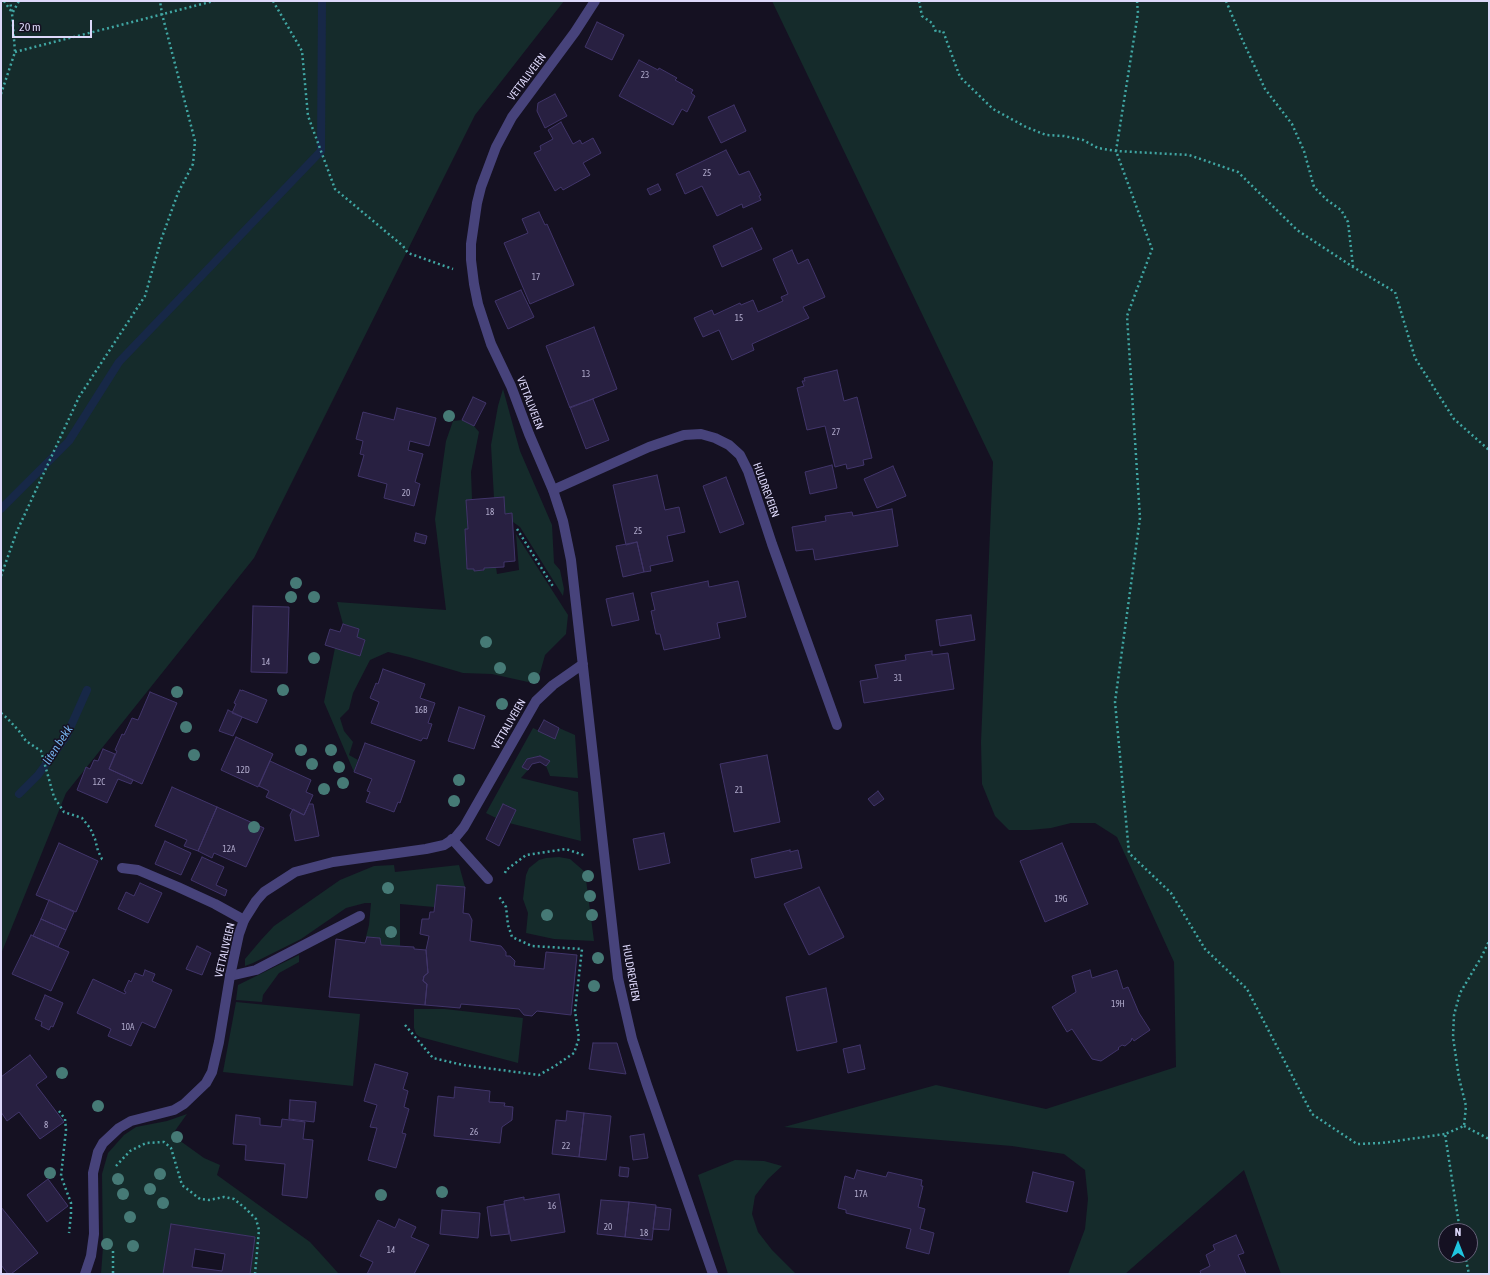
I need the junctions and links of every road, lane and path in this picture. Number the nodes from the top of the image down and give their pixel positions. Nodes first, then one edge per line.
1 (4, 1) edge
2 (10, 1) edge
3 (19, 1) edge
4 (160, 1) edge
5 (214, 1) edge
6 (273, 1) edge
7 (595, 1) edge
8 (919, 1) edge
9 (1137, 1) edge
10 (1226, 1) edge
11 (12, 13) junction
12 (162, 14) junction
13 (15, 52) junction
14 (1, 94) edge
15 (1116, 151) junction
16 (1353, 267) junction
17 (473, 276) junction
18 (1489, 450) edge
19 (553, 490) junction
20 (517, 529) dead end
21 (1, 576) edge
22 (557, 592) dead end
23 (583, 664) junction
24 (1, 713) edge
25 (837, 725) dead end
26 (452, 839) junction
27 (604, 858) junction
28 (122, 868) joint
29 (504, 876) dead end
30 (488, 879) joint
31 (360, 916) dead end
32 (244, 920) junction
33 (1489, 941) edge
34 (230, 976) junction
35 (405, 1025) dead end
36 (59, 1111) dead end
37 (1464, 1126) junction
38 (1445, 1134) junction
39 (1489, 1139) edge
40 (114, 1173) dead end
41 (1459, 1223) edge
42 (68, 1233) dead end
43 (112, 1246) dead end
44 (1467, 1263) edge
45 (86, 1274) edge
46 (113, 1274) edge
47 (255, 1274) edge
48 (713, 1274) edge
49 (1469, 1274) edge

1 - 11 path
2 - 11 path
3 - 11 path
4 - 12 path
5 - 12 path
6 - 17 path
7 - 17 street, VETTALIVEIEN
8 - 15 path
9 - 15 path
10 - 16 path
11 - 13 path
12 - 13 path
12 - 21 path
13 - 14 path
15 - 16 path
15 - 38 path
16 - 18 path
17 - 19 street, VETTALIVEIEN
19 - 23 street, VETTALIVEIEN
19 - 25 street, HULDREVEIEN
20 - 22 path
23 - 26 street, VETTALIVEIEN
23 - 27 street, HULDREVEIEN
24 - 28 path
26 - 30 street
26 - 32 street, VETTALIVEIEN
27 - 29 path
27 - 48 street, HULDREVEIEN
28 - 32 street
30 - 35 path
31 - 34 street
32 - 34 street, VETTALIVEIEN
33 - 37 path
34 - 45 street, VETTALIVEIEN
36 - 42 path
37 - 38 path
37 - 39 path
38 - 41 path
40 - 47 path
43 - 46 path
44 - 49 path

